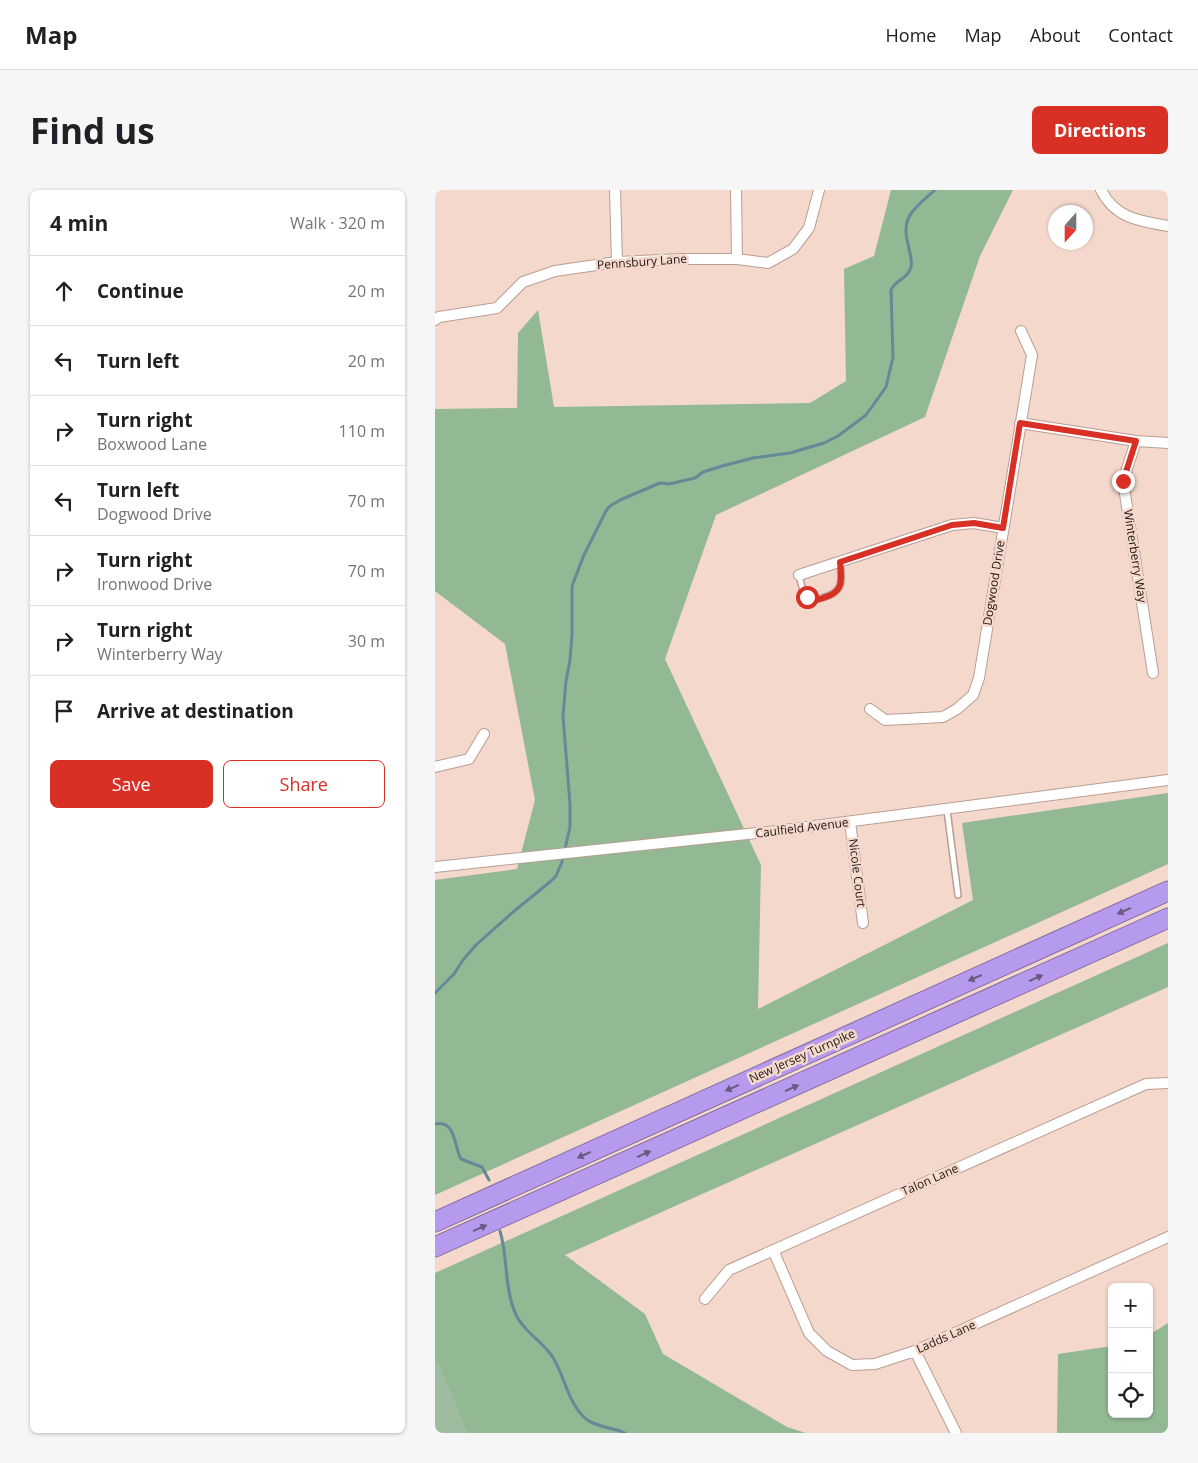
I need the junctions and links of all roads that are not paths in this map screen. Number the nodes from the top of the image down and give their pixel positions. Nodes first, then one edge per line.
1 (615, 190) edge
2 (737, 190) edge
3 (819, 190) edge
4 (1101, 190) edge
5 (1168, 226) edge
6 (737, 259) junction
7 (617, 262) junction
8 (435, 320) edge
9 (1021, 331) dead end
10 (1020, 423) junction
11 (1136, 441) junction
12 (1168, 443) edge
13 (1003, 528) junction
14 (840, 562) junction
15 (799, 575) joint
16 (1153, 673) dead end
17 (870, 709) dead end
18 (484, 734) dead end
19 (435, 767) edge
20 (1168, 780) edge
21 (947, 810) junction
22 (850, 822) junction
23 (435, 868) edge
24 (1168, 891) edge
25 (958, 895) dead end
26 (1168, 918) edge
27 (863, 924) dead end
28 (1168, 1083) edge
29 (435, 1222) edge
30 (1168, 1236) edge
31 (435, 1247) edge
32 (773, 1250) junction
33 (705, 1299) dead end
34 (915, 1351) junction
35 (956, 1433) edge

1 - 7 street
2 - 6 street
3 - 6 street, Pennsbury Lane
4 - 5 street
6 - 7 street, Pennsbury Lane
7 - 8 street, Pennsbury Lane
9 - 10 street, Dogwood Drive
10 - 11 street
10 - 13 street, Dogwood Drive
11 - 12 street
11 - 16 street, Winterberry Way
13 - 14 street
13 - 17 street, Dogwood Drive
14 - 15 street
14 - 15 lane
18 - 19 street
20 - 21 street, Caulfield Avenue
21 - 22 street, Caulfield Avenue
21 - 25 lane
22 - 23 street, Caulfield Avenue
22 - 27 street, Nicole Court
24 -> 29 highway, New Jersey Turnpike
31 -> 26 highway, New Jersey Turnpike
28 - 32 street, Talon Lane
30 - 34 street, Ladds Lane
32 - 33 street, Talon Lane
32 - 34 street, Ladds Lane
34 - 35 street

